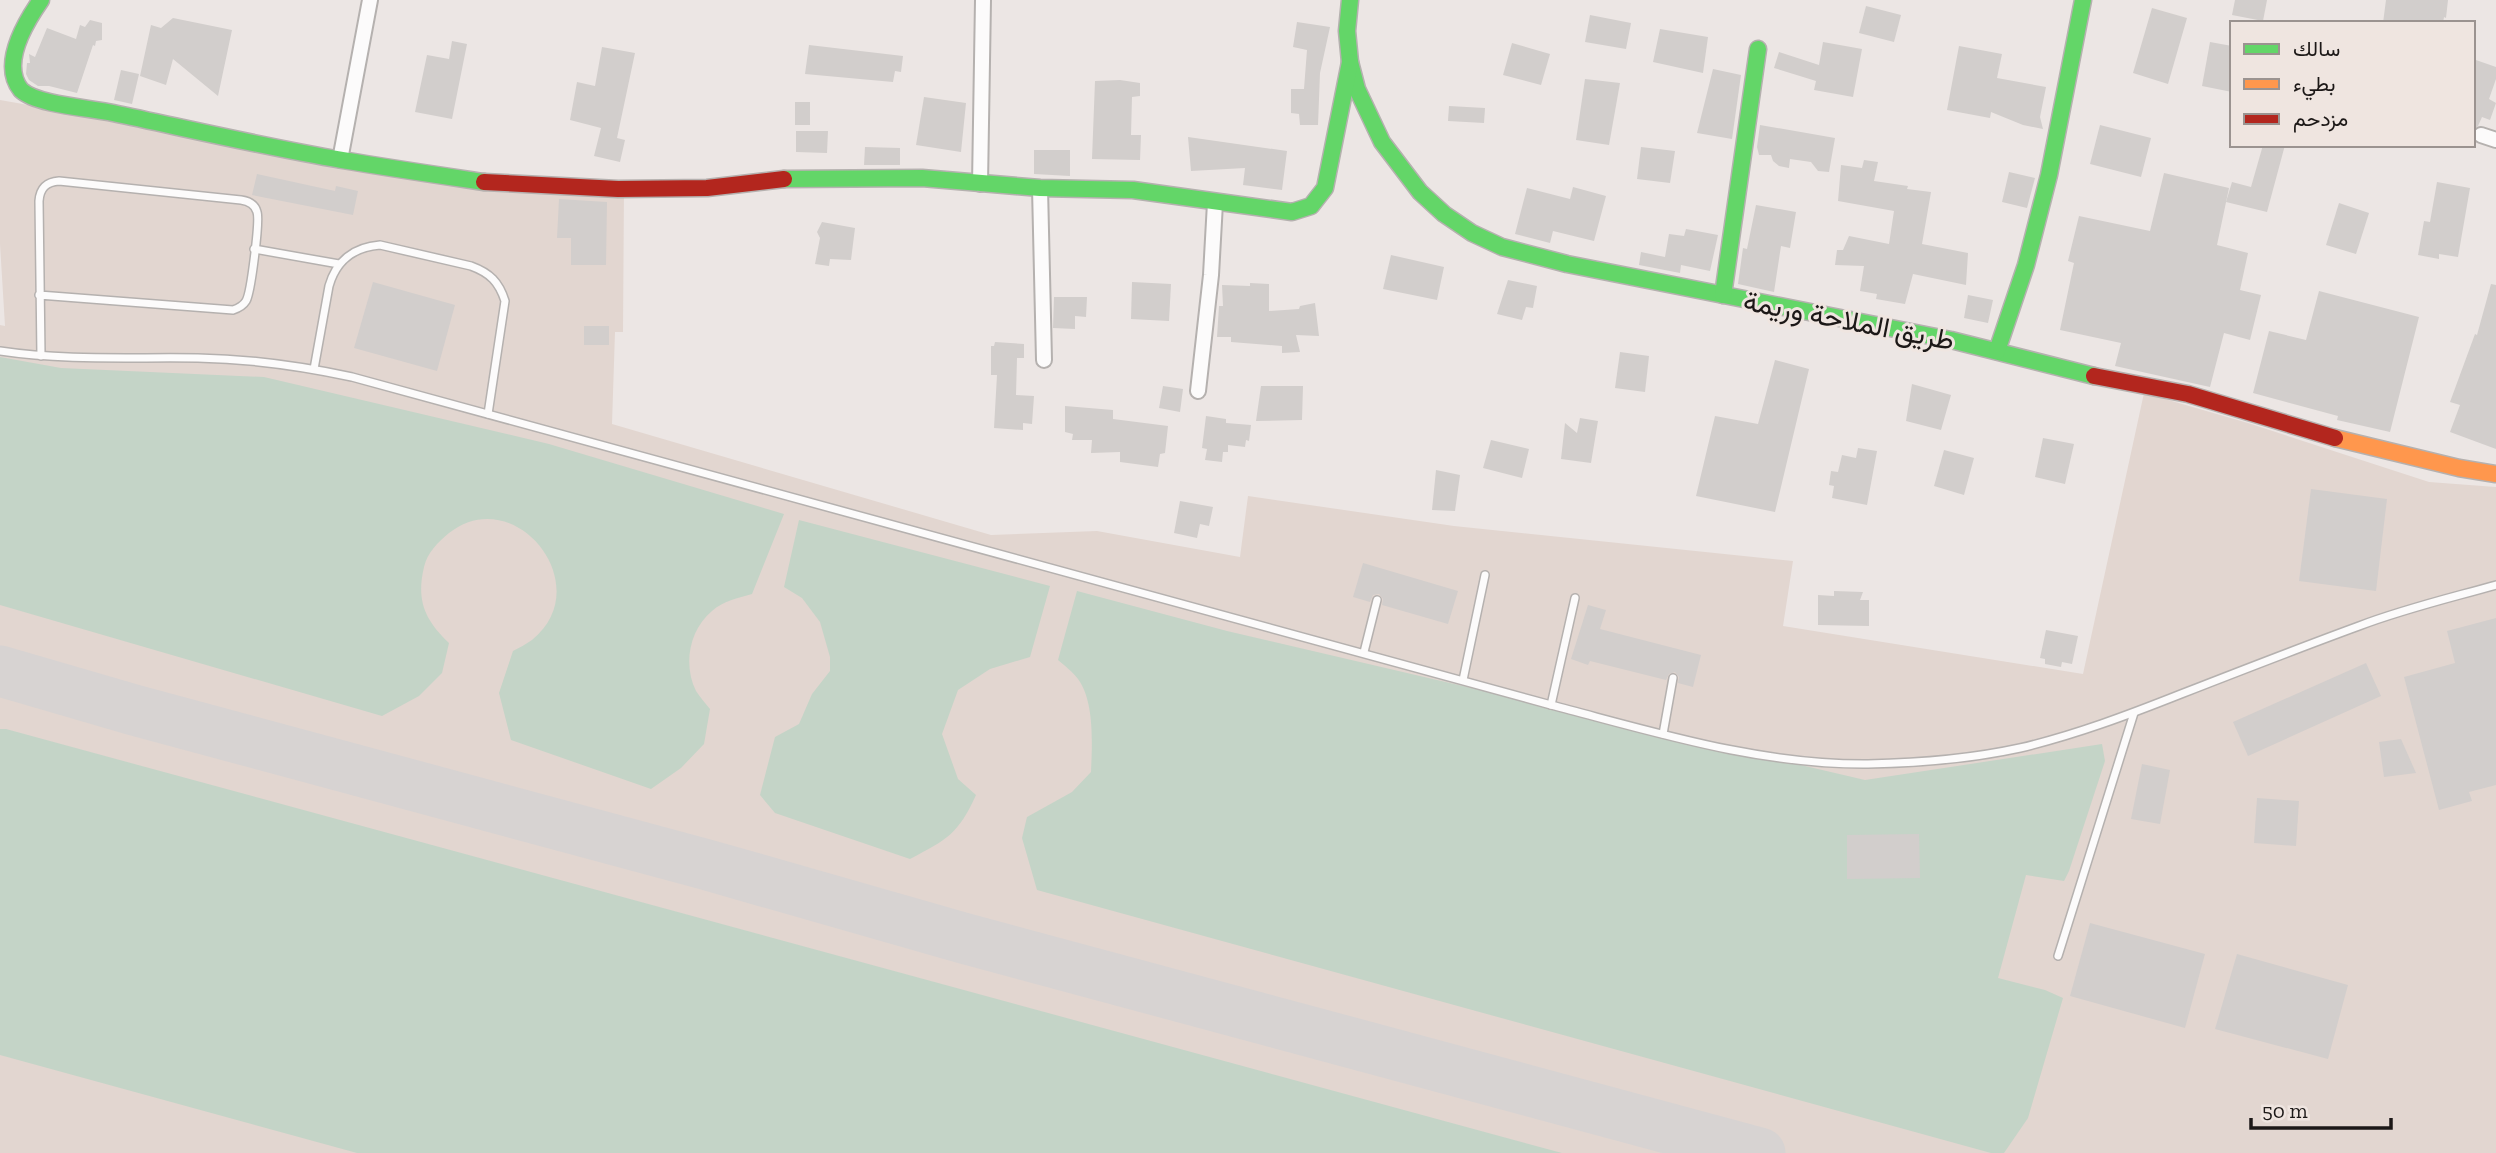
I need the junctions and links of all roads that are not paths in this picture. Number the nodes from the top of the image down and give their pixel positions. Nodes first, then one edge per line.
1 (41, 0) edge
2 (370, 0) edge
3 (984, 0) edge
4 (1350, 0) edge
5 (2083, 0) edge
6 (1758, 49) dead end
7 (1350, 62) junction
8 (2481, 135) dead end
9 (2496, 140) edge
10 (340, 160) junction
11 (980, 184) junction
12 (1040, 188) junction
13 (1215, 203) junction
14 (254, 249) junction
15 (339, 264) junction
16 (39, 295) junction
17 (1723, 295) junction
18 (0, 351) edge
19 (1997, 351) junction
20 (41, 356) junction
21 (1044, 360) dead end
22 (314, 369) junction
23 (1198, 391) dead end
24 (488, 414) junction
25 (2496, 474) edge
26 (1485, 575) dead end
27 (2496, 585) edge
28 (1575, 598) dead end
29 (1377, 600) dead end
30 (1364, 652) junction
31 (1672, 678) dead end
32 (1463, 680) junction
33 (1551, 705) junction
34 (2134, 713) junction
35 (1663, 734) junction
36 (2058, 956) dead end

1 - 10 street
2 - 10 street
3 - 11 street
4 - 7 street, طريق الملاحة وريمة
5 - 19 street
6 - 17 street
7 - 13 street
7 - 17 street, طريق الملاحة وريمة
8 - 9 street
10 - 11 street
11 - 12 street
12 - 13 street
12 - 21 street
13 - 23 street
14 - 15 lane
14 - 16 lane
14 - 16 lane
15 - 22 lane
15 - 24 lane
16 - 20 lane
17 - 19 street, طريق الملاحة وريمة
18 - 20 lane
19 - 25 street, طريق الملاحة وريمة
20 - 22 lane
22 - 24 lane
24 - 30 lane
26 - 32 lane
27 - 34 lane
28 - 33 lane
29 - 30 lane
30 - 32 lane
31 - 35 lane
32 - 33 lane
33 - 35 lane
34 - 35 lane
34 - 36 lane

